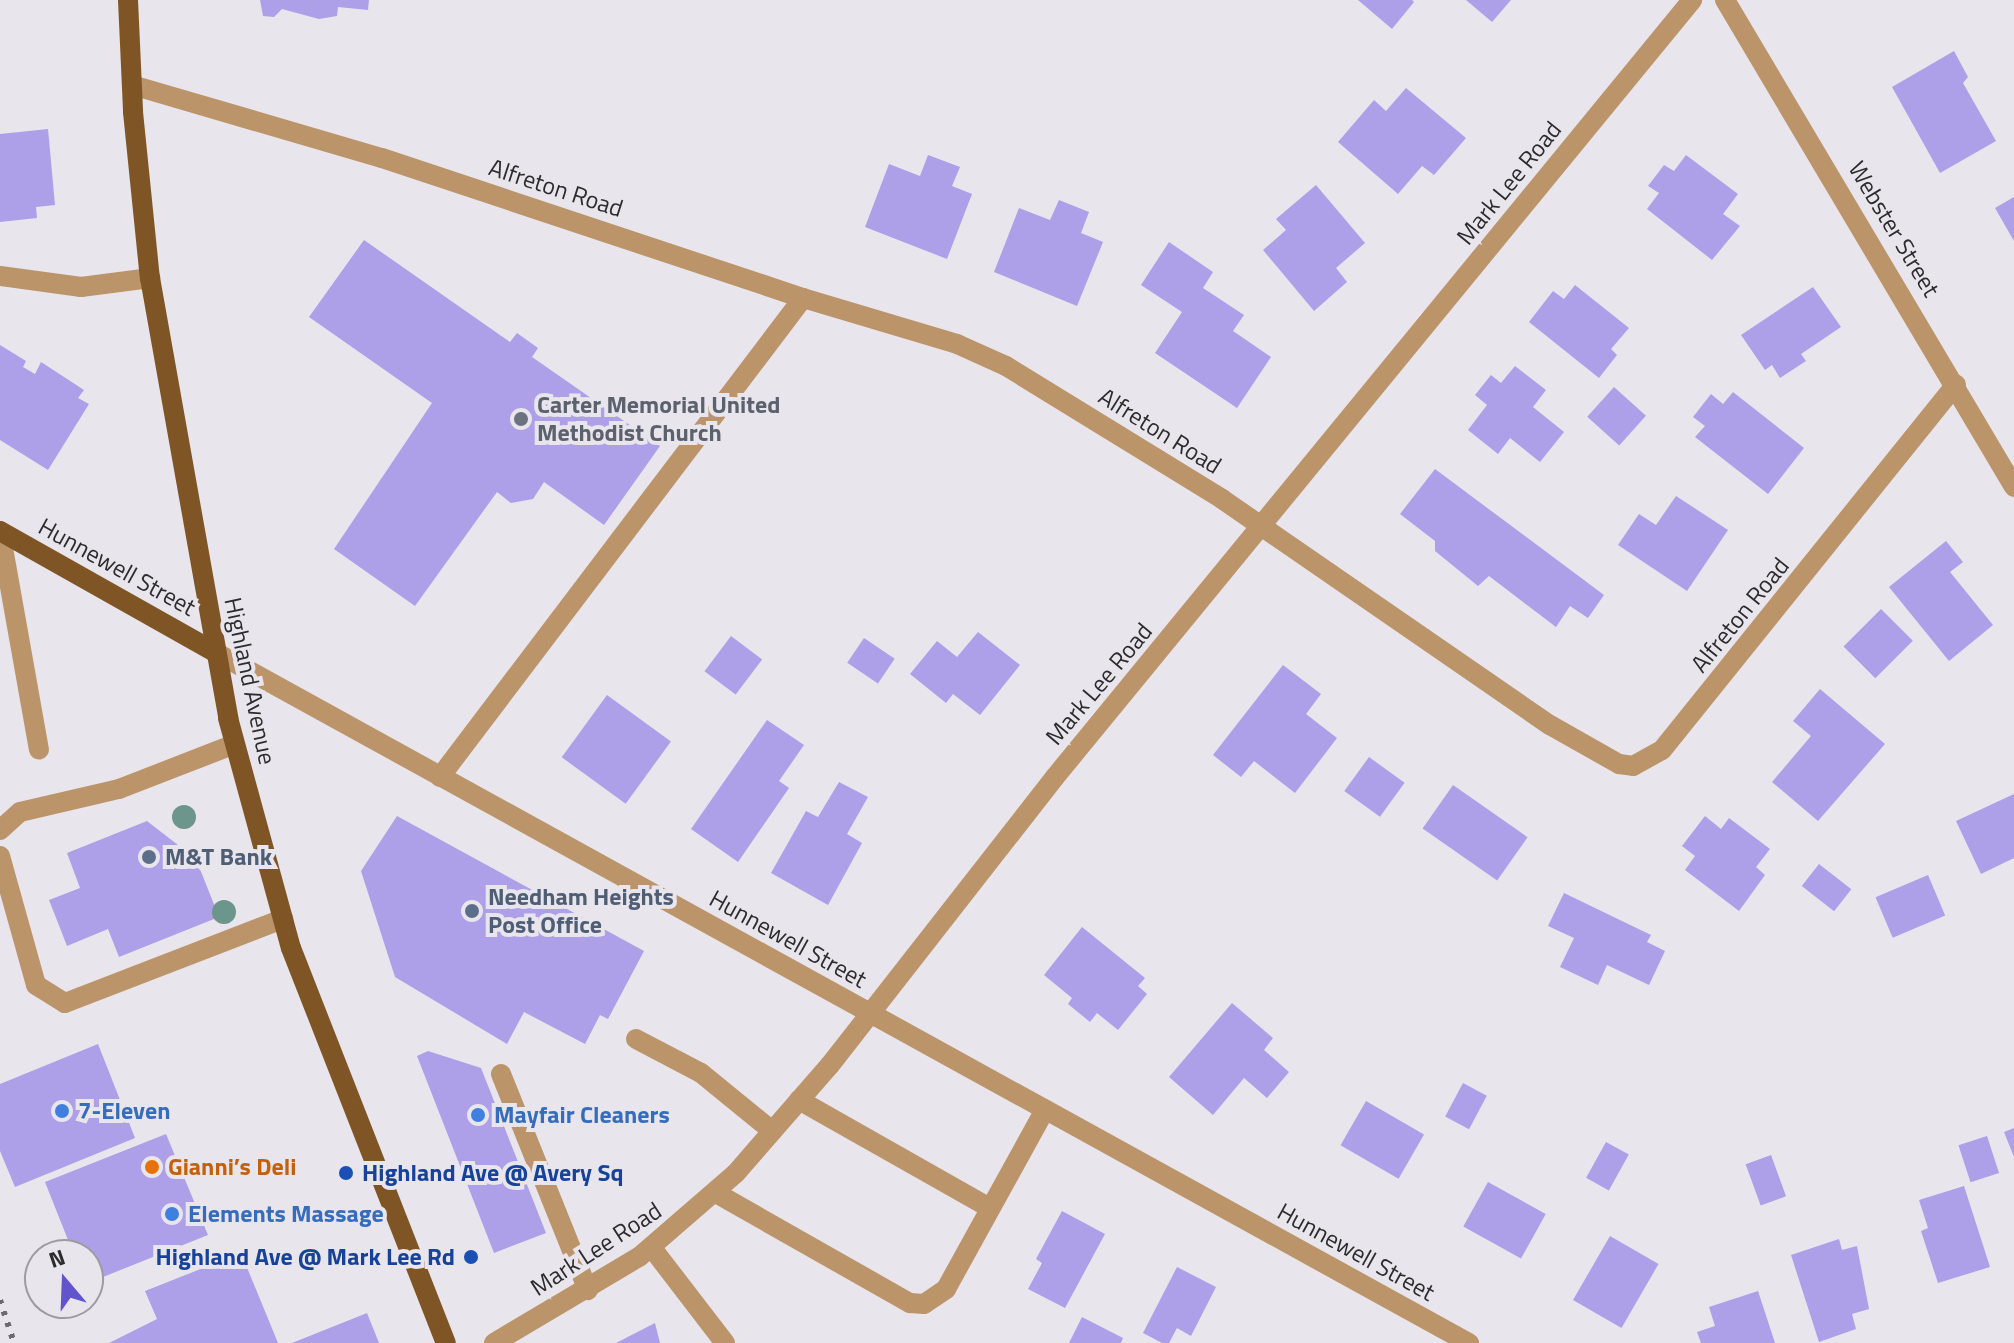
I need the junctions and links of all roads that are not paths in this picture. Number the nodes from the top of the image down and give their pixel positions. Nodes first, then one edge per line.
1 (128, 0) edge
2 (1692, 0) edge
3 (1725, 0) edge
4 (132, 85) junction
5 (0, 276) edge
6 (150, 278) junction
7 (803, 298) junction
8 (1956, 384) junction
9 (2008, 459) edge
10 (2014, 487) edge
11 (1263, 527) junction
12 (0, 531) edge
13 (215, 652) junction
14 (235, 744) junction
15 (39, 750) dead end
16 (440, 777) junction
17 (0, 830) edge
18 (0, 856) edge
19 (283, 919) junction
20 (869, 1014) junction
21 (636, 1039) dead end
22 (501, 1074) dead end
23 (799, 1100) junction
24 (1045, 1110) junction
25 (772, 1131) junction
26 (716, 1193) junction
27 (990, 1208) junction
28 (652, 1248) junction
29 (588, 1290) junction
30 (446, 1343) edge
31 (494, 1343) edge
32 (725, 1343) edge
33 (1469, 1343) edge

1 - 4 main road, Highland Avenue
2 - 11 street, Mark Lee Road
3 - 8 street, Webster Street
4 - 6 main road, Highland Avenue
4 - 7 street, Alfreton Road
5 - 6 street
6 - 13 main road, Highland Avenue
7 - 11 street, Alfreton Road
7 - 16 street
8 - 9 street, Webster Street
8 - 11 street, Alfreton Road
9 - 10 street, Webster Street
11 - 20 street, Mark Lee Road
12 - 13 main road, Hunnewell Street
12 - 15 street
13 - 14 main road, Highland Avenue
13 - 16 street, Hunnewell Street
14 - 17 street
14 - 19 main road, Highland Avenue
16 - 20 street, Hunnewell Street
18 - 19 street
19 - 30 main road, Highland Avenue
20 - 23 street, Mark Lee Road
20 - 24 street, Hunnewell Street
21 - 25 street
22 - 29 street
23 - 25 street, Mark Lee Road
23 - 27 street
24 - 27 street
24 - 33 street, Hunnewell Street
25 - 26 street, Mark Lee Road
26 - 27 street
26 - 28 street, Mark Lee Road
28 - 29 street, Mark Lee Road
28 - 32 street
29 - 31 street, Mark Lee Road

